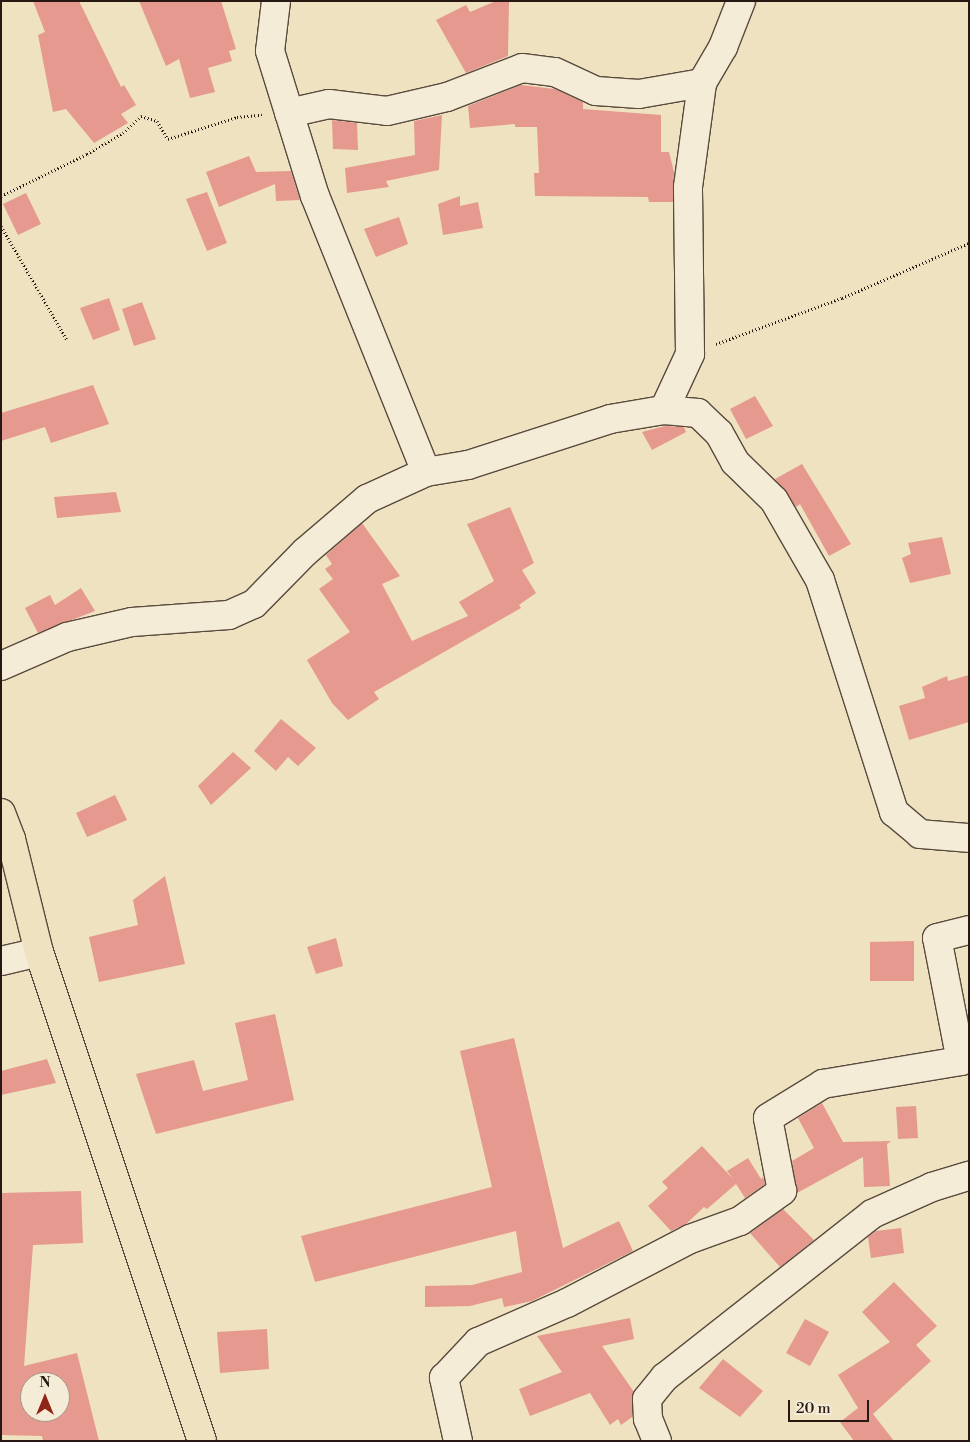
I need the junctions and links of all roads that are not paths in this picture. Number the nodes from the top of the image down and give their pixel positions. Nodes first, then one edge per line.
1 (276, 1) edge
2 (740, 1) edge
3 (702, 83) junction
4 (289, 113) junction
5 (664, 410) junction
6 (426, 472) junction
7 (1, 666) edge
8 (1, 813) edge
9 (969, 838) edge
10 (969, 930) edge
11 (39, 952) junction
12 (1, 961) edge
13 (969, 1176) edge
14 (202, 1441) edge
15 (458, 1441) edge
16 (657, 1441) edge

1 - 4 street
2 - 3 street
3 - 4 street
3 - 5 street
4 - 6 street
5 - 6 street
5 - 9 street
6 - 7 street
8 - 11 main road
10 - 15 street
11 - 12 street
11 - 14 main road
13 - 16 street

